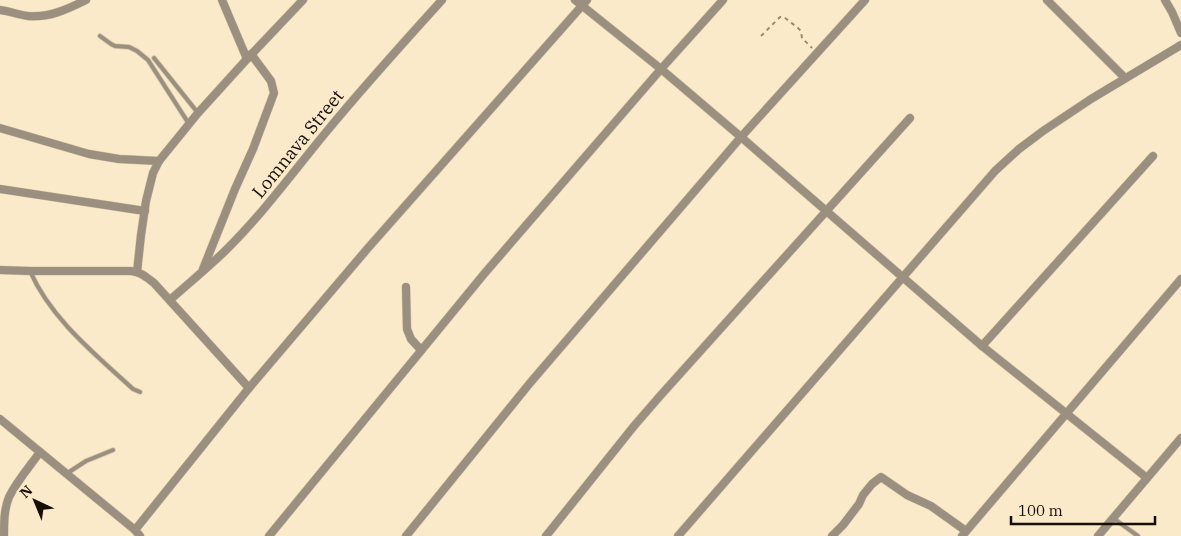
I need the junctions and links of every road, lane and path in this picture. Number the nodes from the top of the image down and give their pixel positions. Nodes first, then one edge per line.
1 (86, 0) edge
2 (222, 0) edge
3 (442, 0) edge
4 (575, 0) edge
5 (723, 0) edge
6 (865, 0) edge
7 (1047, 0) edge
8 (1164, 0) edge
9 (302, 1) edge
10 (584, 3) edge
11 (0, 10) edge
12 (1181, 33) edge
13 (100, 36) dead end
14 (761, 36) dead end
15 (1181, 45) edge
16 (817, 53) junction
17 (249, 56) junction
18 (154, 58) dead end
19 (660, 69) junction
20 (1125, 78) junction
21 (198, 113) junction
22 (910, 118) dead end
23 (189, 124) junction
24 (0, 128) edge
25 (741, 137) junction
26 (1153, 156) dead end
27 (159, 161) junction
28 (0, 189) edge
29 (826, 210) junction
30 (145, 212) junction
31 (0, 270) edge
32 (30, 271) junction
33 (137, 272) junction
34 (202, 272) junction
35 (902, 278) junction
36 (1181, 279) edge
37 (406, 287) dead end
38 (170, 300) junction
39 (982, 346) junction
40 (421, 350) junction
41 (249, 388) junction
42 (140, 392) dead end
43 (1066, 414) junction
44 (0, 419) edge
45 (1181, 438) edge
46 (113, 450) dead end
47 (40, 452) junction
48 (66, 474) junction
49 (1147, 478) junction
50 (1113, 518) junction
51 (137, 533) edge
52 (964, 534) edge
53 (4, 536) edge
54 (269, 536) edge
55 (406, 536) edge
56 (546, 536) edge
57 (678, 536) edge
58 (832, 536) edge
59 (1098, 536) edge
60 (1138, 536) edge

1 - 11 street
2 - 17 street
3 - 34 street, Lomnava Street
4 - 10 street
5 - 19 street
6 - 16 street
7 - 20 street
8 - 12 street
9 - 17 street
10 - 19 street
10 - 41 street
13 - 23 lane
14 - 16 path
15 - 20 street
16 - 25 street
17 - 21 street
17 - 34 street
18 - 21 lane
19 - 25 street
19 - 40 street
20 - 35 street
21 - 23 street
22 - 29 street
23 - 27 street
24 - 27 street
25 - 29 street
25 - 55 street
26 - 39 street
27 - 30 street
28 - 30 street
29 - 35 street
29 - 56 street
30 - 33 street
31 - 32 street
32 - 33 street
32 - 42 lane
33 - 38 street
34 - 38 street, Lomnava Street
35 - 39 street
35 - 57 street
36 - 43 street
37 - 40 street
38 - 41 street
39 - 43 street
40 - 54 street
41 - 51 street
43 - 49 street
43 - 52 street
44 - 47 street
45 - 49 street
46 - 48 lane
47 - 48 street
47 - 53 street
48 - 51 street
49 - 50 street
50 - 59 street
50 - 60 lane
52 - 58 street

